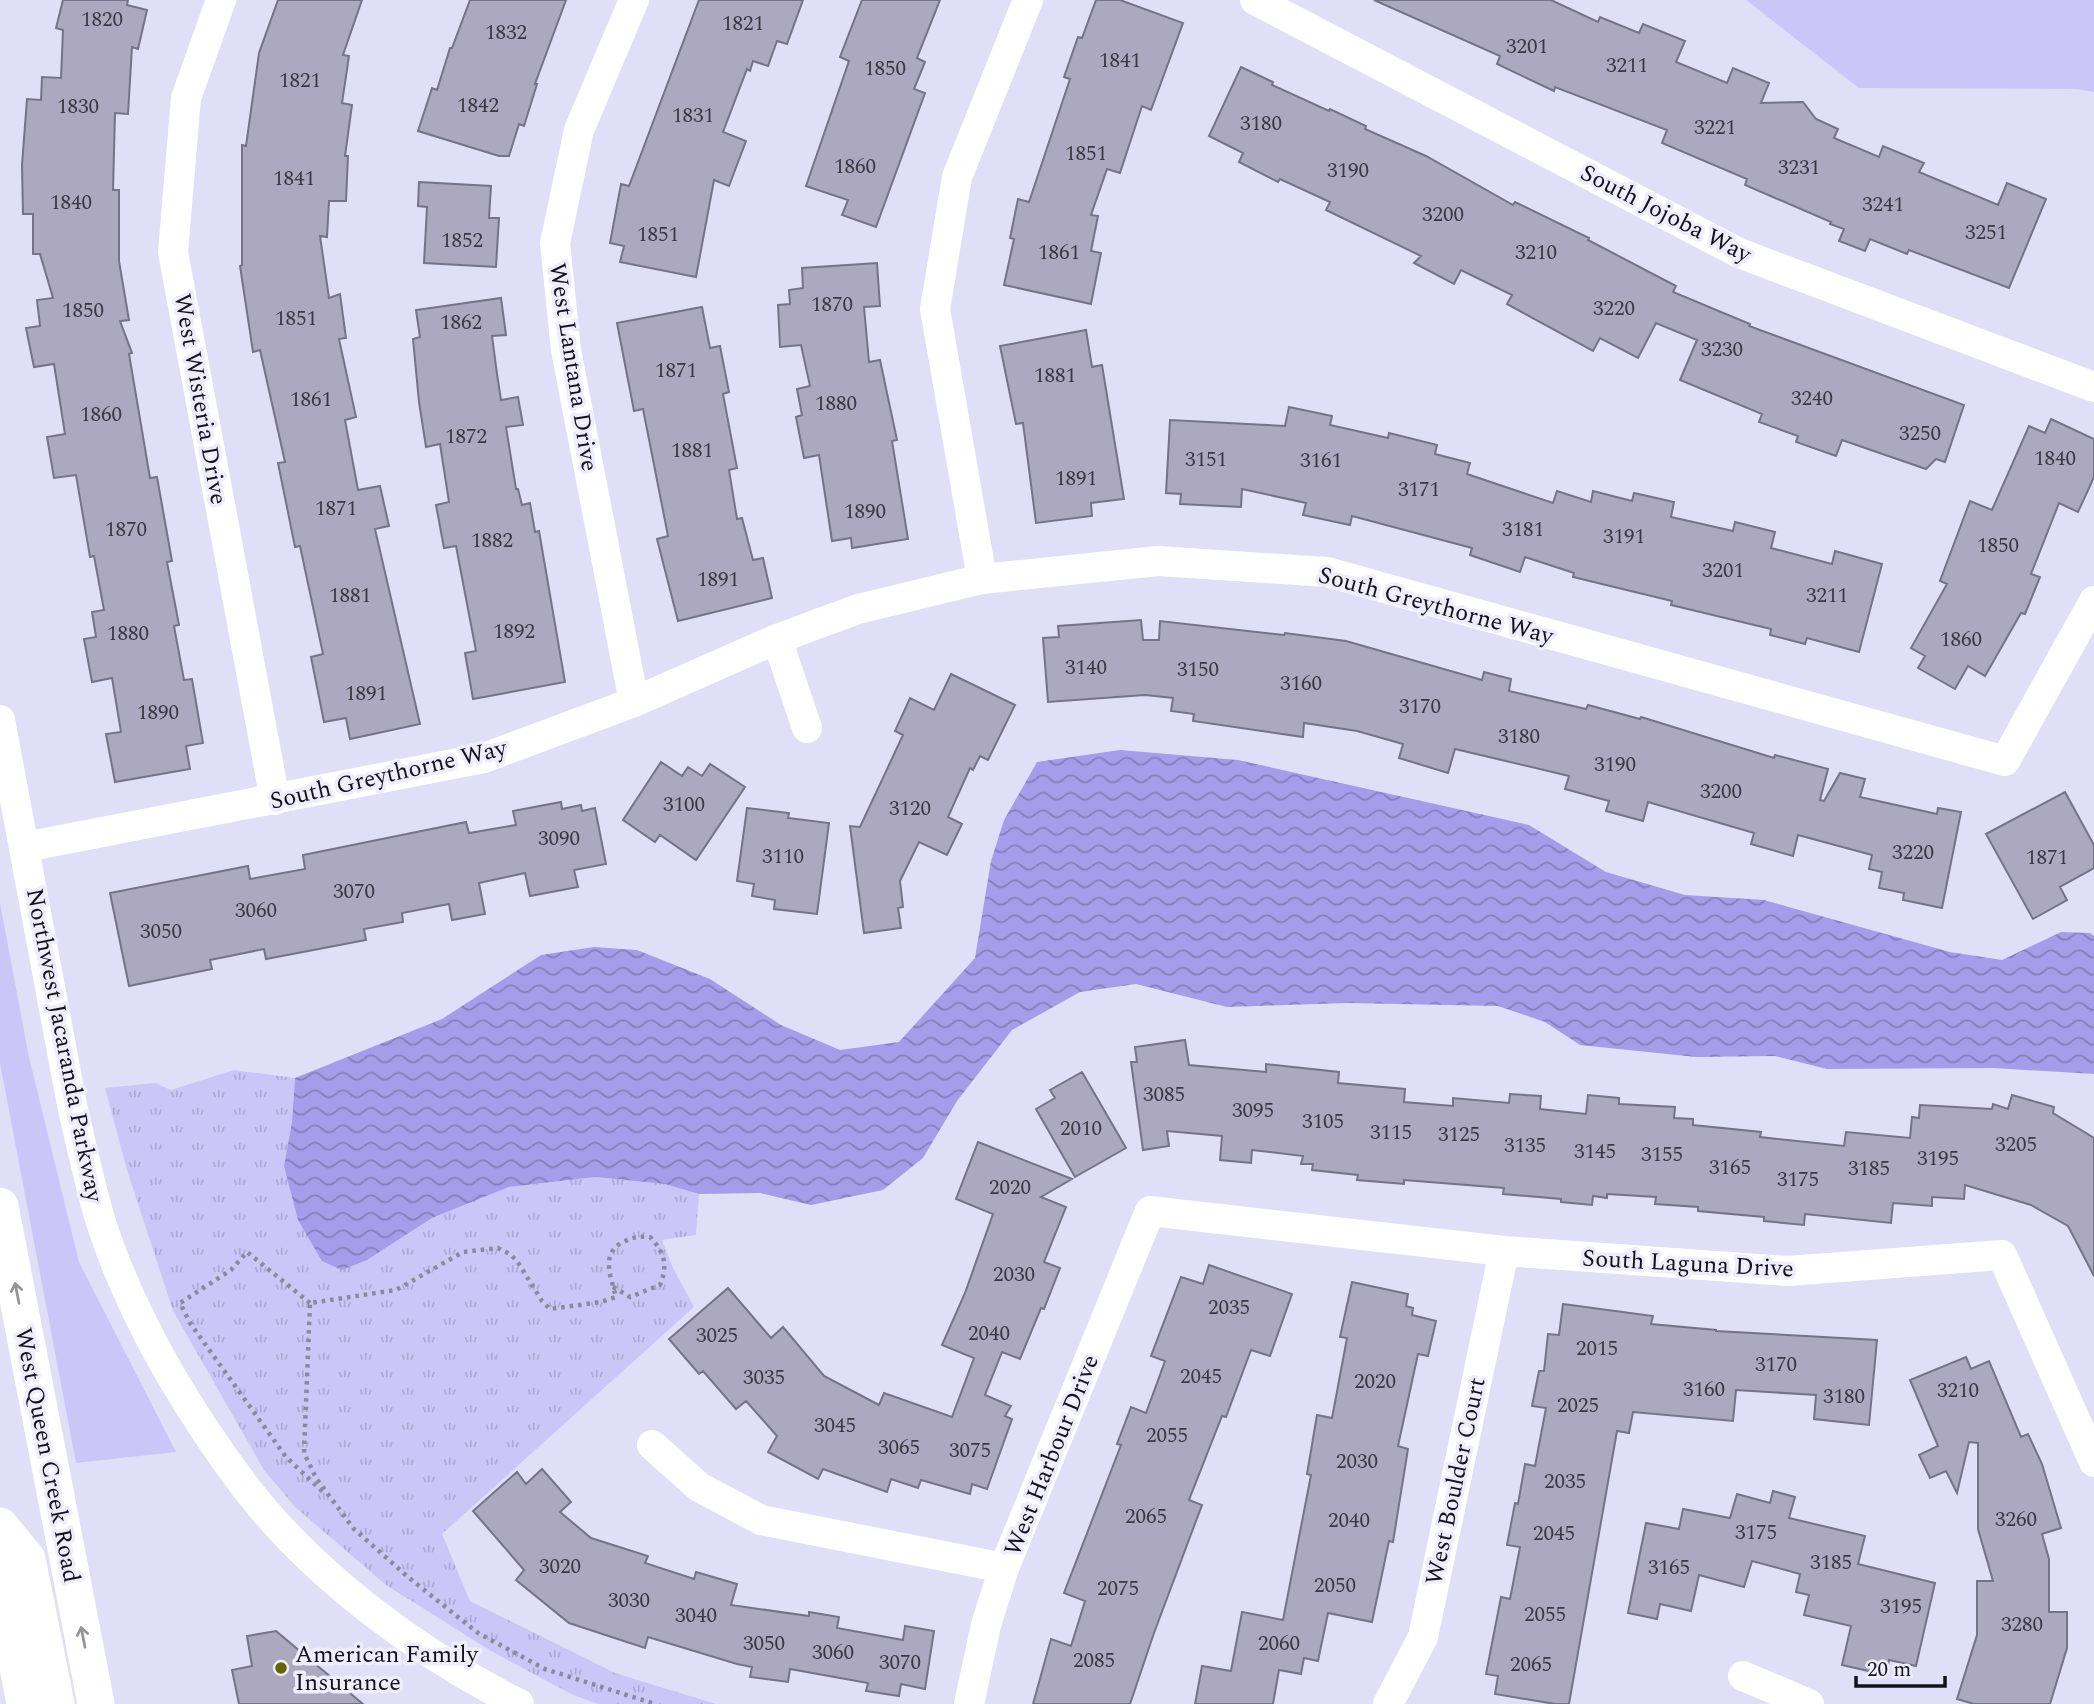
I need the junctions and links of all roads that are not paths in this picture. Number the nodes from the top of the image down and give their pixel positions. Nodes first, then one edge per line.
1 (221, 0) edge
2 (634, 0) edge
3 (1028, 0) edge
4 (1255, 0) edge
5 (2094, 387) edge
6 (982, 579) junction
7 (2094, 601) edge
8 (777, 639) junction
9 (634, 702) junction
10 (0, 720) edge
11 (807, 728) dead end
12 (275, 800) junction
13 (25, 847) junction
14 (0, 1206) edge
15 (1150, 1211) joint
16 (1504, 1251) junction
17 (652, 1445) dead end
18 (2094, 1462) edge
19 (0, 1526) edge
20 (1004, 1568) junction
21 (0, 1573) edge
22 (1743, 1676) dead end
23 (25, 1704) edge
24 (56, 1704) edge
25 (96, 1704) edge
26 (519, 1704) edge
27 (969, 1704) edge
28 (1388, 1704) edge
29 (1809, 1704) edge

1 - 12 street, West Wisteria Drive
2 - 9 street, West Lantana Drive
3 - 6 street
4 - 5 street, South Jojoba Way
6 - 7 street, South Greythorne Way
6 - 8 street, South Greythorne Way
8 - 9 street, South Greythorne Way
8 - 11 street
9 - 12 street, South Greythorne Way
10 - 13 street, Northwest Jacaranda Parkway
12 - 13 street, South Greythorne Way
13 - 26 street, Northwest Jacaranda Parkway
25 -> 14 main road, West Queen Creek Road
15 - 16 street, South Laguna Drive
15 - 20 street, West Harbour Drive
16 - 18 street, South Laguna Drive
16 - 28 street, West Boulder Court
17 - 20 street
19 - 24 main road
20 - 27 street, West Harbour Drive
21 - 23 main road
22 - 29 street

